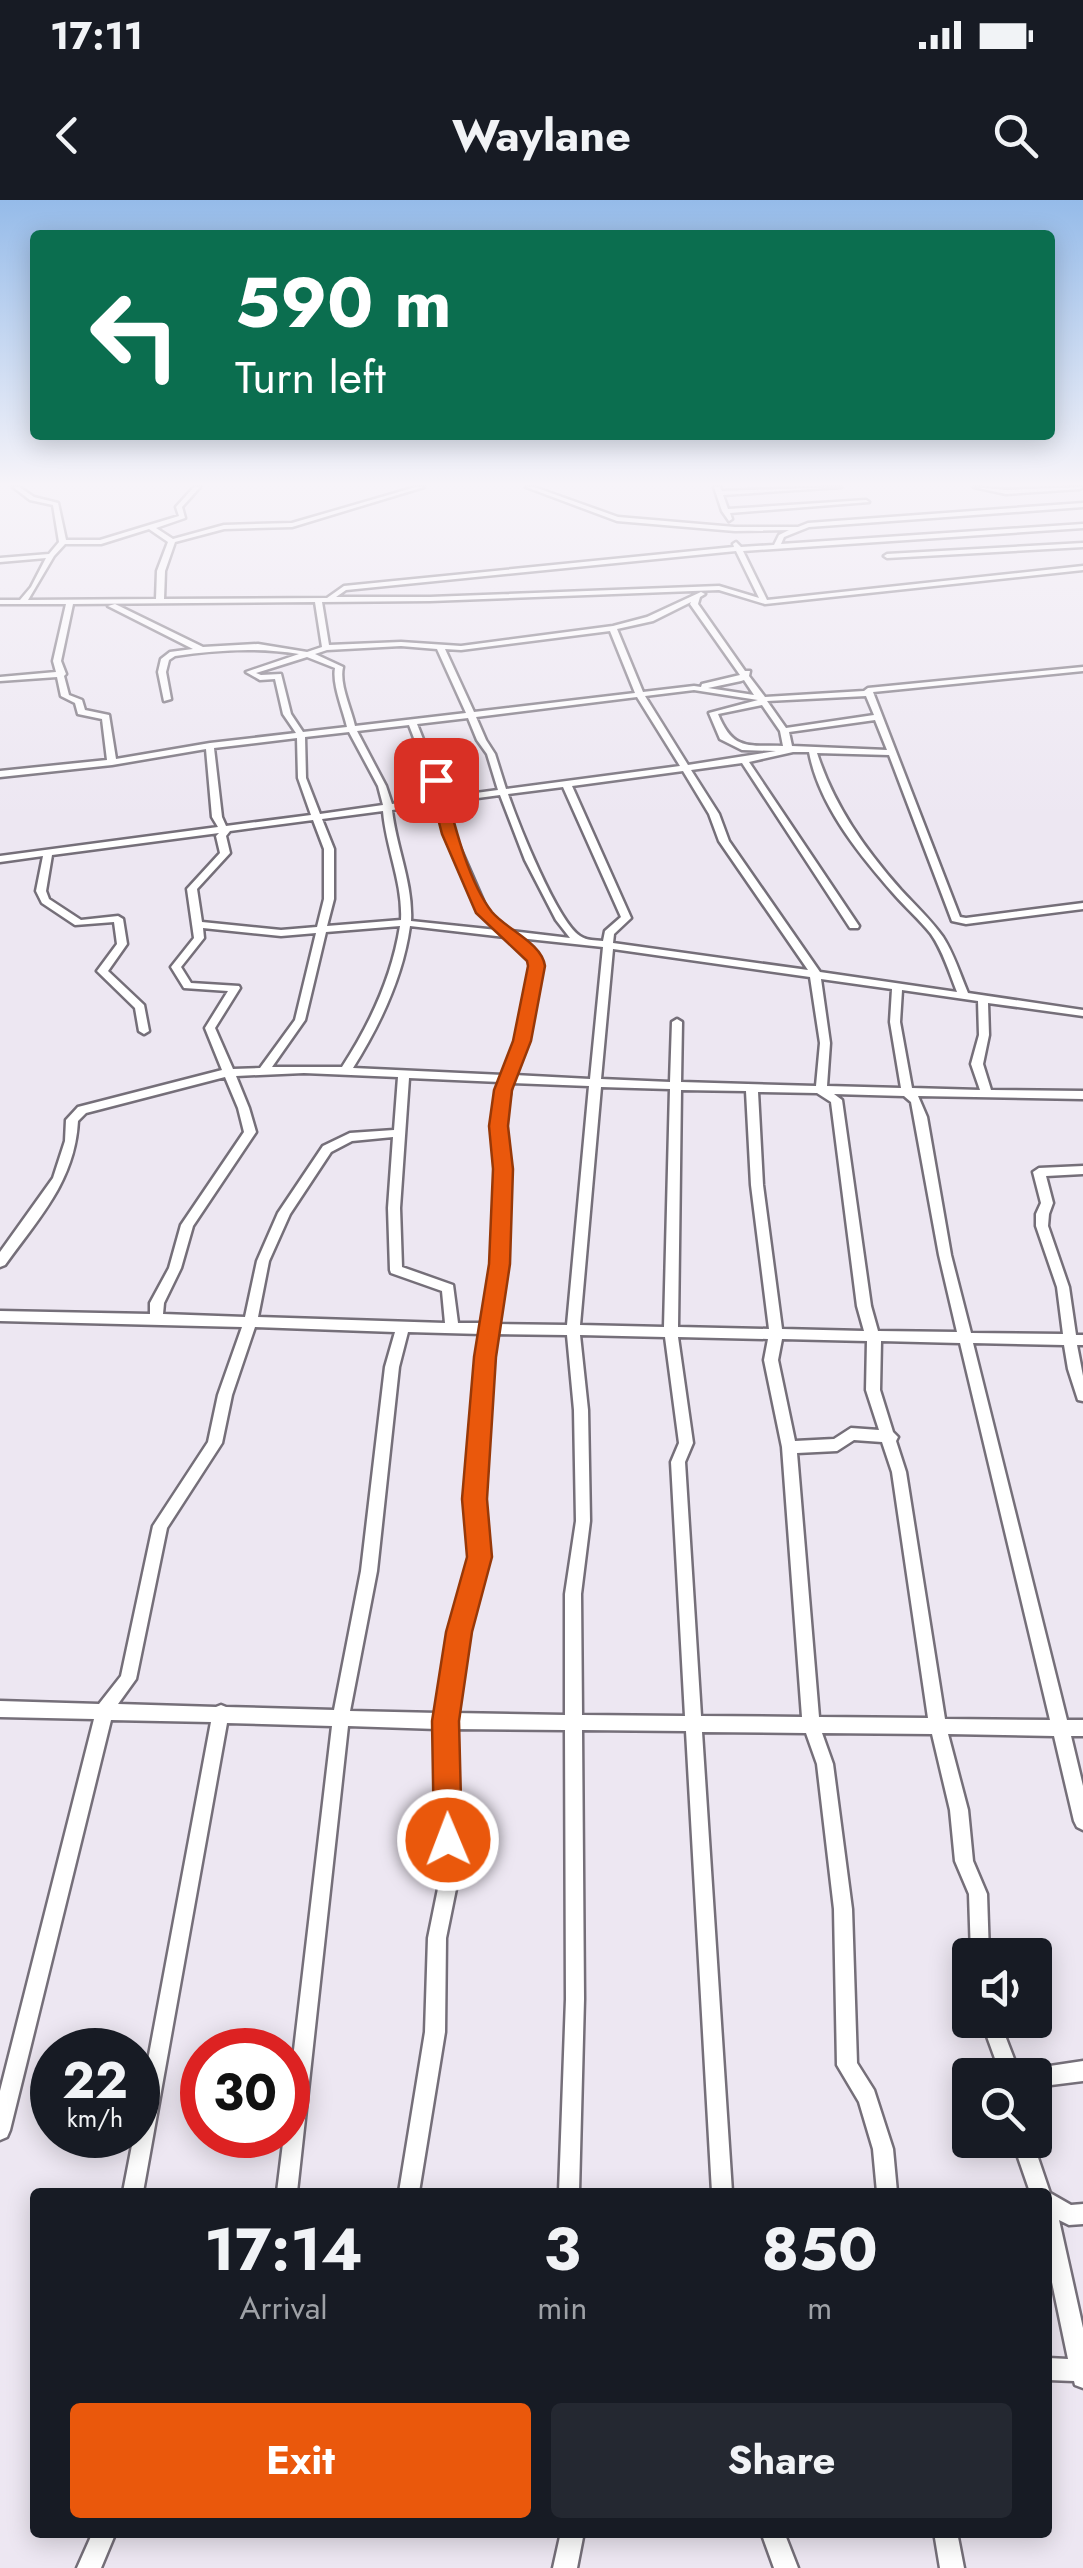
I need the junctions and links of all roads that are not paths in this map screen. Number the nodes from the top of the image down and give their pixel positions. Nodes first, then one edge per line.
1 (27, 598) edge
2 (329, 598) joint
3 (348, 598) edge
4 (691, 598) edge
5 (695, 598) edge
6 (750, 598) edge
7 (763, 598) edge
8 (793, 598) edge
9 (318, 599) junction
10 (160, 600) joint
11 (23, 601) junction
12 (108, 601) junction
13 (0, 602) edge
14 (70, 602) junction
15 (765, 602) junction
16 (613, 628) junction
17 (439, 646) junction
18 (326, 648) junction
19 (201, 650) junction
20 (302, 653) junction
21 (1083, 669) edge
22 (747, 673) junction
23 (62, 674) junction
24 (0, 679) edge
25 (694, 688) junction
26 (870, 693) junction
27 (640, 695) junction
28 (167, 698) dead end
29 (765, 700) junction
30 (879, 717) junction
31 (474, 718) junction
32 (414, 724) junction
33 (350, 730) junction
34 (784, 731) junction
35 (302, 736) junction
36 (210, 746) junction
37 (789, 751) junction
38 (892, 752) junction
39 (813, 753) junction
40 (744, 760) junction
41 (112, 762) junction
42 (684, 768) junction
43 (0, 774) edge
44 (567, 784) junction
45 (503, 792) junction
46 (443, 801) junction
47 (390, 810) junction
48 (315, 818) junction
49 (225, 828) junction
50 (48, 853) junction
51 (0, 859) edge
52 (1083, 906) edge
53 (196, 924) junction
54 (406, 924) junction
55 (854, 926) dead end
56 (319, 930) junction
57 (511, 935) junction
58 (582, 942) junction
59 (609, 945) junction
60 (815, 973) junction
61 (898, 988) junction
62 (964, 997) junction
63 (983, 999) junction
64 (1083, 1013) edge
65 (677, 1022) dead end
66 (144, 1031) dead end
67 (263, 1071) junction
68 (345, 1072) junction
69 (225, 1073) junction
70 (404, 1074) junction
71 (508, 1079) junction
72 (592, 1083) junction
73 (673, 1086) junction
74 (752, 1088) junction
75 (821, 1090) junction
76 (908, 1092) junction
77 (987, 1094) junction
78 (1083, 1095) edge
79 (400, 1133) junction
80 (1083, 1170) edge
81 (0, 1262) edge
82 (0, 1316) edge
83 (156, 1318) junction
84 (250, 1324) junction
85 (452, 1326) junction
86 (402, 1327) junction
87 (573, 1327) junction
88 (491, 1328) junction
89 (671, 1334) junction
90 (776, 1334) junction
91 (874, 1336) junction
92 (964, 1338) junction
93 (1077, 1340) edge
94 (1083, 1396) edge
95 (891, 1438) junction
96 (789, 1446) junction
97 (0, 1709) edge
98 (105, 1709) junction
99 (221, 1713) junction
100 (340, 1716) junction
101 (445, 1721) junction
102 (572, 1722) junction
103 (696, 1722) junction
104 (811, 1724) junction
105 (938, 1726) junction
106 (1063, 1728) junction
107 (1083, 1728) edge
108 (1083, 1821) edge
109 (979, 1938) edge
110 (1083, 2071) edge
111 (1052, 2074) edge
112 (0, 2130) edge
113 (1028, 2158) edge
114 (134, 2188) edge
115 (286, 2188) edge
116 (410, 2188) edge
117 (569, 2188) edge
118 (722, 2188) edge
119 (887, 2188) edge
120 (1039, 2188) edge
121 (1052, 2204) edge
122 (1083, 2214) edge
123 (1052, 2236) edge
124 (1052, 2370) edge
125 (1082, 2372) edge
126 (102, 2538) edge
127 (572, 2538) edge
128 (774, 2538) edge
129 (945, 2538) edge
130 (90, 2568) edge
131 (565, 2568) edge
132 (786, 2568) edge
133 (952, 2568) edge

1 - 11 street
2 - 3 street
2 - 9 street
4 - 16 street
5 - 22 street
6 - 15 street
7 - 15 street
8 - 15 street
9 - 10 street
9 - 18 street
10 - 12 street
11 - 13 street
11 - 14 street
12 - 14 street
12 - 19 street
14 - 23 street
16 - 17 street
16 - 27 street
17 - 18 street
17 - 31 street
18 - 20 street
19 - 20 street
19 - 28 street
20 - 33 street
20 - 35 street
21 - 26 street
22 - 25 street
22 - 29 street
23 - 24 street
23 - 41 street
25 - 27 street
25 - 29 street
26 - 29 street
26 - 30 street
27 - 31 street
27 - 42 street
29 - 34 street
29 - 37 street
30 - 34 street
30 - 38 street
31 - 32 street
31 - 45 street
32 - 33 street
32 - 46 street
33 - 35 street
33 - 47 street
34 - 37 street
35 - 36 street
35 - 48 street
36 - 41 street
36 - 49 street
37 - 39 street
37 - 40 street
38 - 39 street
38 - 52 street
39 - 62 street
40 - 42 street
40 - 55 street
41 - 43 street
42 - 44 street
42 - 60 street
44 - 45 street
44 - 59 street
45 - 46 street
45 - 58 street
46 - 47 street
46 - 57 street
47 - 48 street
47 - 54 street
48 - 49 street
48 - 56 street
49 - 50 street
49 - 53 street
50 - 51 street
50 - 66 street
53 - 56 street
53 - 69 street
54 - 56 street
54 - 57 street
54 - 68 street
56 - 67 street
57 - 58 street
57 - 71 street
58 - 59 street
59 - 60 street
59 - 72 street
60 - 61 street
60 - 75 street
61 - 62 street
61 - 76 street
62 - 63 street
63 - 64 street
63 - 77 street
65 - 73 street
67 - 68 street
67 - 69 street
68 - 70 street
69 - 81 street
69 - 83 street
70 - 71 street
70 - 79 street
71 - 72 street
71 - 88 street
72 - 73 street
72 - 87 street
73 - 74 street
73 - 89 street
74 - 75 street
74 - 90 street
75 - 76 street
75 - 91 street
76 - 77 street
76 - 92 street
77 - 78 street
79 - 84 street
79 - 85 street
80 - 93 street
82 - 83 street
83 - 84 street
84 - 86 street
84 - 98 street
85 - 86 street
85 - 88 street
86 - 100 street
87 - 88 street
87 - 89 street
87 - 102 street
88 - 101 street
89 - 90 street
89 - 103 street
90 - 91 street
90 - 96 street
91 - 92 street
91 - 95 street
92 - 93 street
92 - 106 street
93 - 94 street
95 - 96 street
95 - 105 street
96 - 104 street
97 - 98 street
98 - 99 street
98 - 112 street
99 - 100 street
99 - 114 street
100 - 101 street
100 - 115 street
101 - 102 street
101 - 116 street
102 - 103 street
102 - 117 street
103 - 104 street
103 - 118 street
104 - 105 street
104 - 119 street
105 - 106 street
105 - 109 street
106 - 107 street
106 - 108 street
110 - 111 street
113 - 120 street
121 - 122 street
123 - 125 street
124 - 125 street
126 - 130 street
127 - 131 street
128 - 132 street
129 - 133 street

